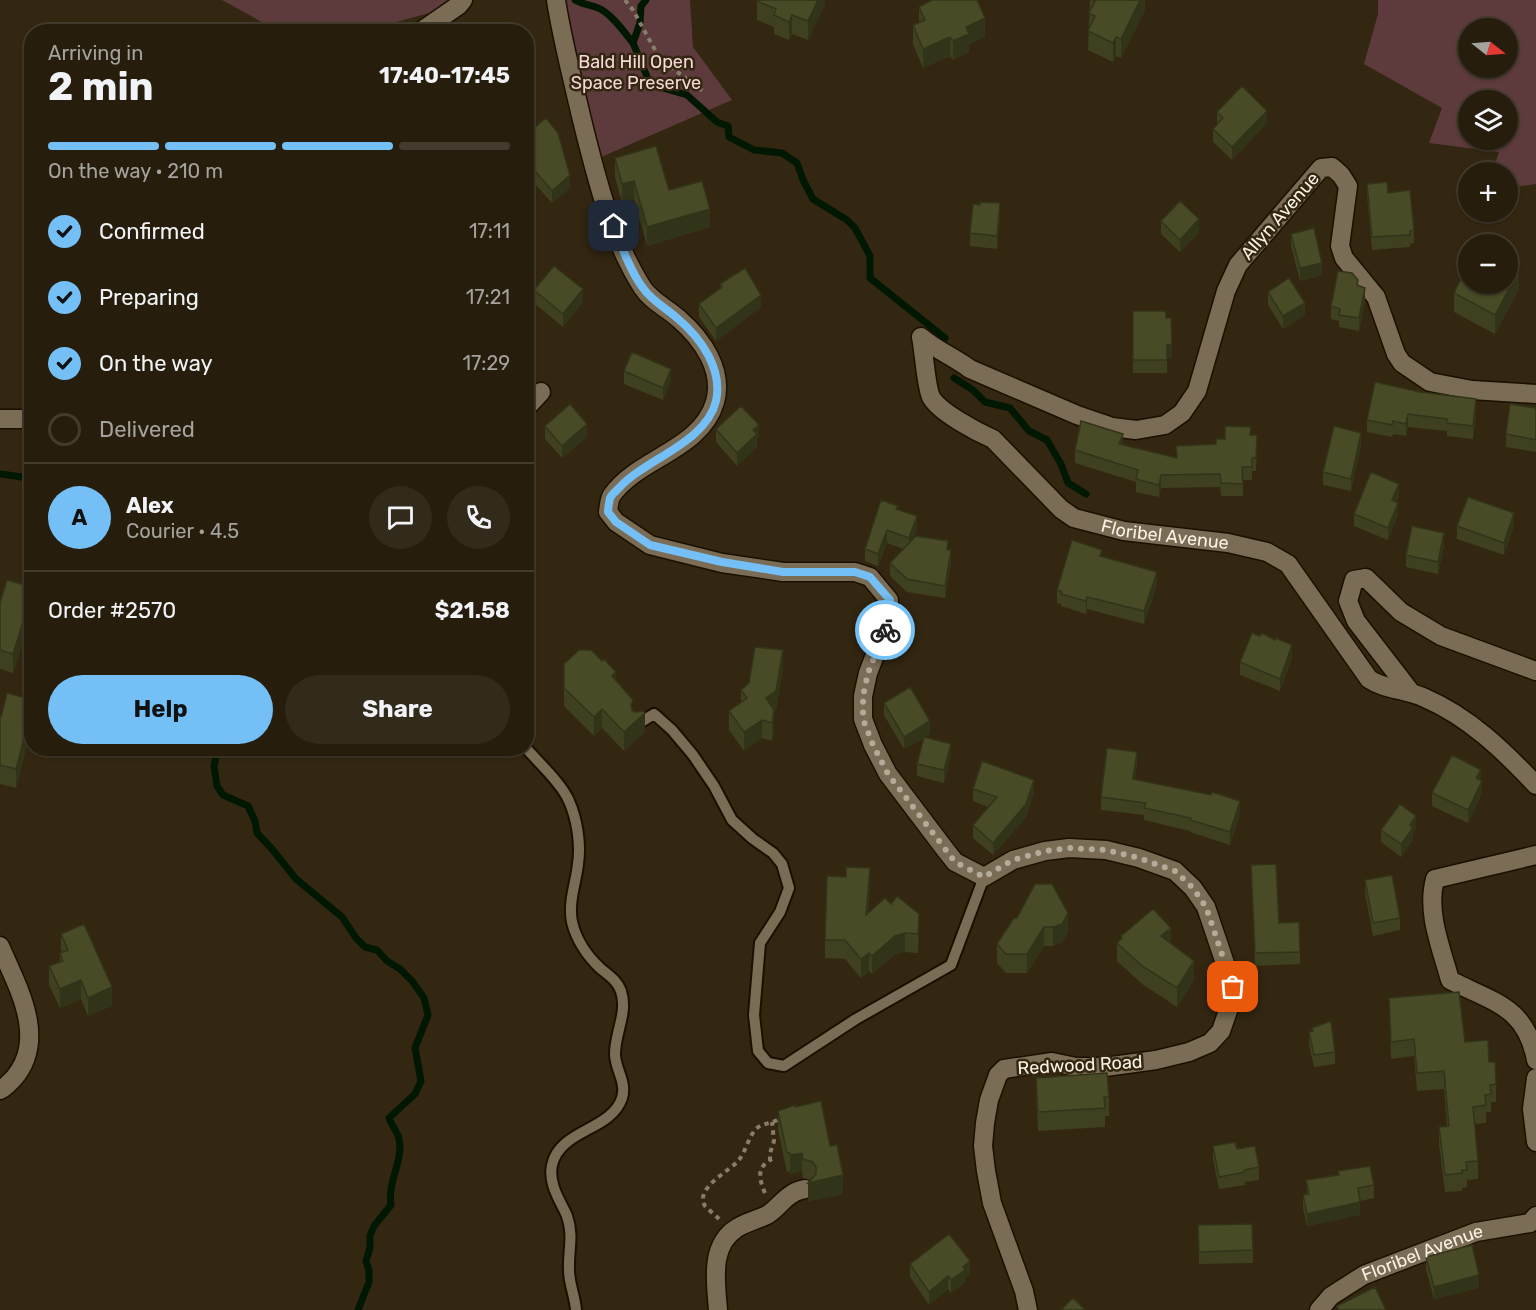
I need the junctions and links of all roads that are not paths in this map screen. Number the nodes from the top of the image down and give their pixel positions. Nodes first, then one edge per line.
1 (463, 0) edge
2 (556, 0) edge
3 (431, 24) edge
4 (927, 369) joint
5 (541, 392) dead end
6 (1536, 394) edge
7 (534, 399) edge
8 (0, 419) edge
9 (24, 419) edge
10 (1536, 671) edge
11 (1410, 691) junction
12 (638, 724) edge
13 (532, 756) edge
14 (1536, 785) edge
15 (1536, 855) edge
16 (984, 877) junction
17 (0, 946) edge
18 (1536, 1060) edge
19 (1536, 1078) edge
20 (0, 1090) edge
21 (1536, 1142) edge
22 (805, 1189) dead end
23 (1536, 1216) edge
24 (576, 1310) edge
25 (718, 1310) edge
26 (1028, 1310) edge
27 (1319, 1310) edge

1 - 3 street
2 - 16 street
4 - 6 street, Allyn Avenue
4 - 11 street, Floribel Avenue
5 - 7 street
8 - 9 street
10 - 11 street, Floribel Avenue
11 - 14 street, Floribel Avenue
12 - 16 lane
13 - 24 lane
15 - 18 street
16 - 26 street, Redwood Road
17 - 20 street
19 - 21 street
22 - 25 street
23 - 27 street, Floribel Avenue

